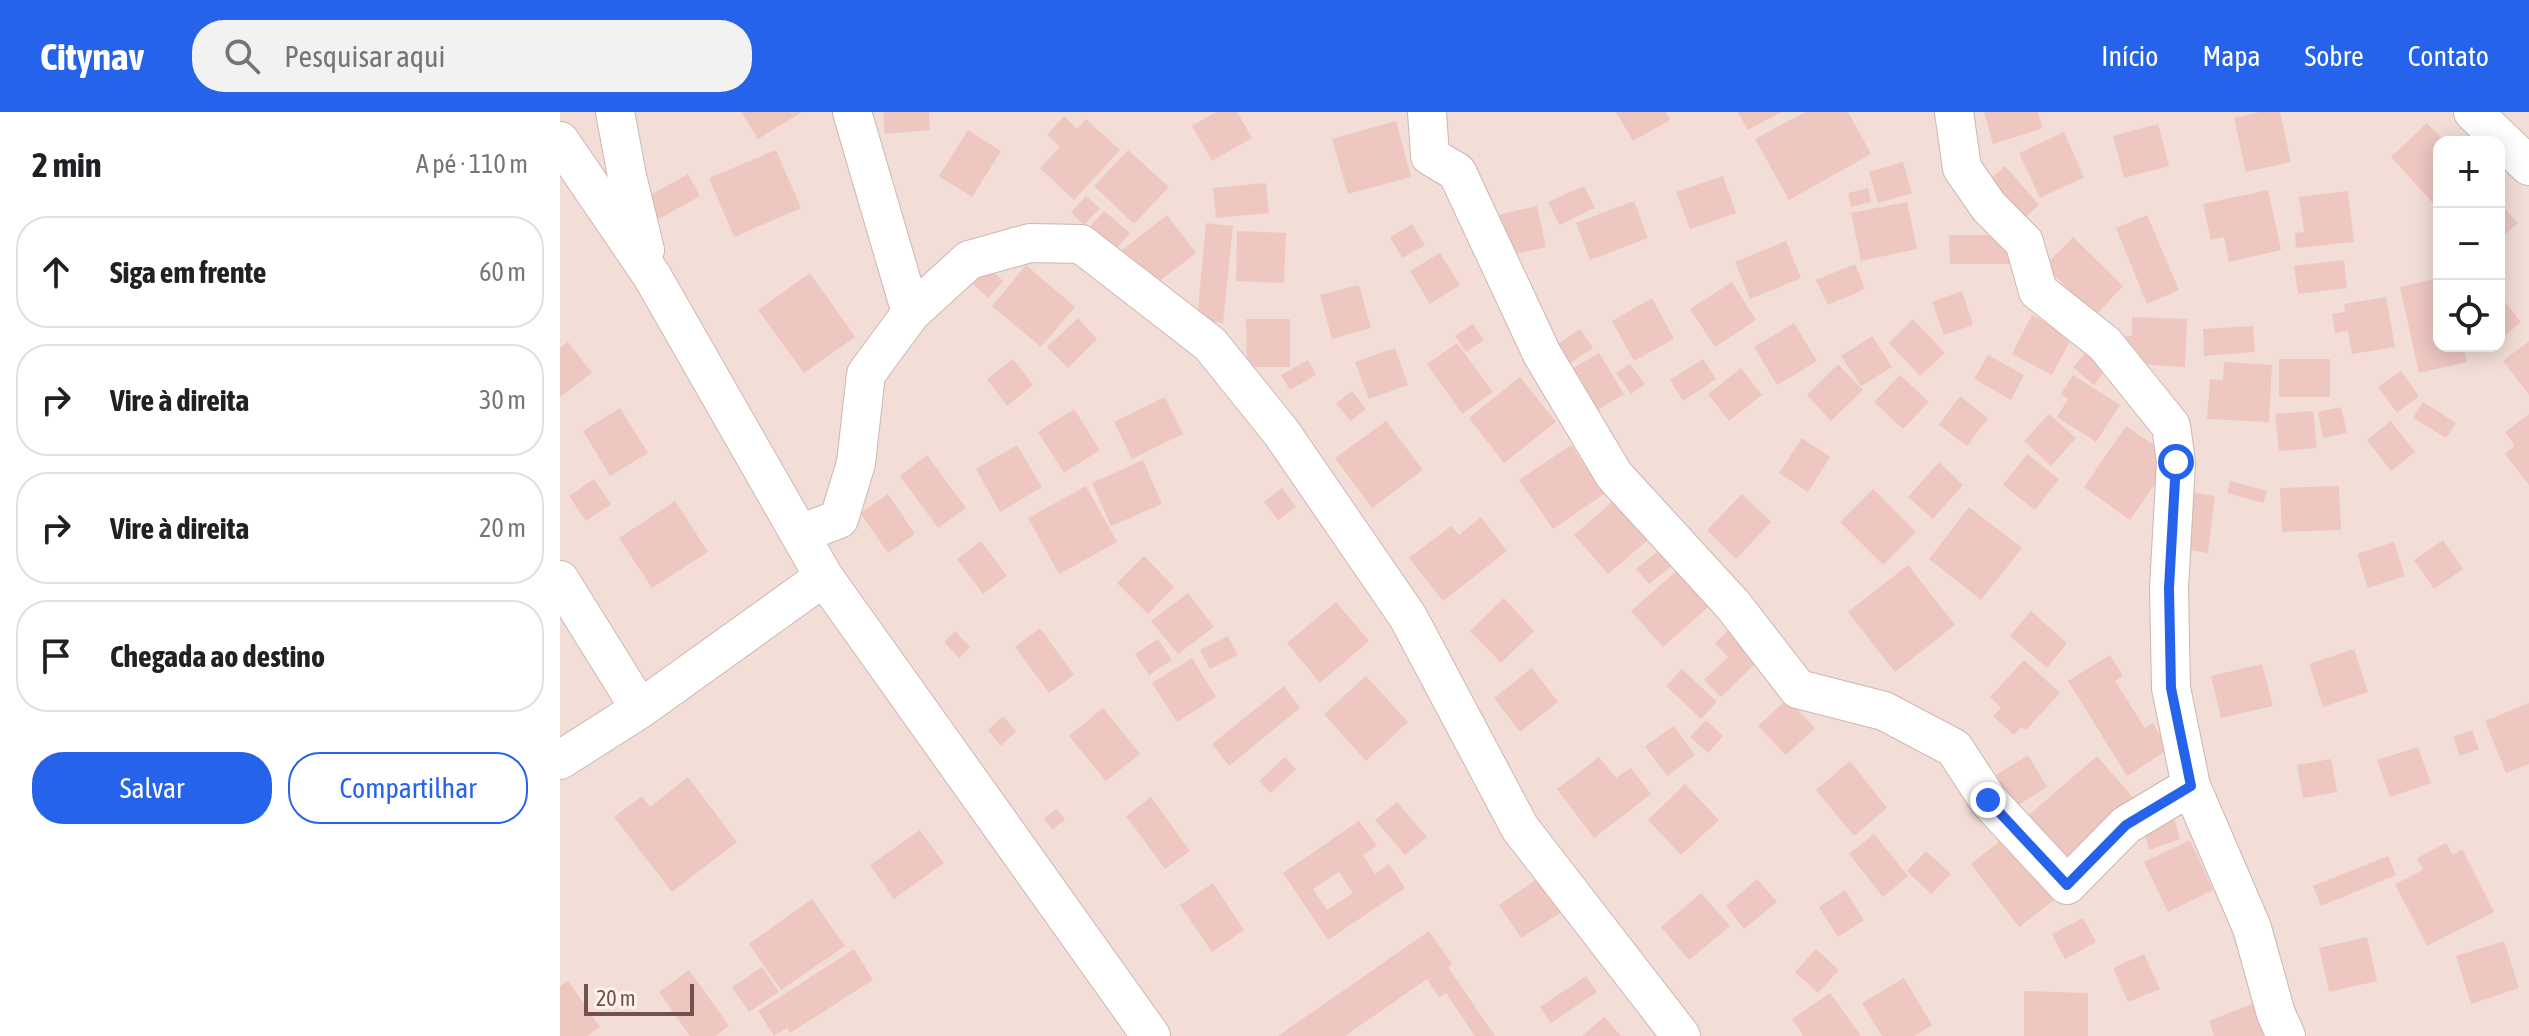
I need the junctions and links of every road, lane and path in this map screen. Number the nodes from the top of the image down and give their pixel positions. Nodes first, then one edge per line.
1 (615, 112) edge
2 (852, 112) edge
3 (1427, 112) edge
4 (1954, 112) edge
5 (2473, 112) edge
6 (560, 141) edge
7 (2529, 166) edge
8 (652, 276) junction
9 (911, 313) junction
10 (800, 534) junction
11 (824, 577) junction
12 (560, 580) edge
13 (640, 709) junction
14 (560, 760) edge
15 (2191, 786) junction
16 (1151, 1036) edge
17 (1681, 1036) edge
18 (2286, 1036) edge

1 - 8 street
2 - 9 street
3 - 15 street
4 - 15 street
5 - 7 street
6 - 8 street
8 - 10 street
9 - 10 street
9 - 17 street
10 - 11 street
11 - 13 street
11 - 16 street
12 - 13 street
13 - 14 street
15 - 18 street

